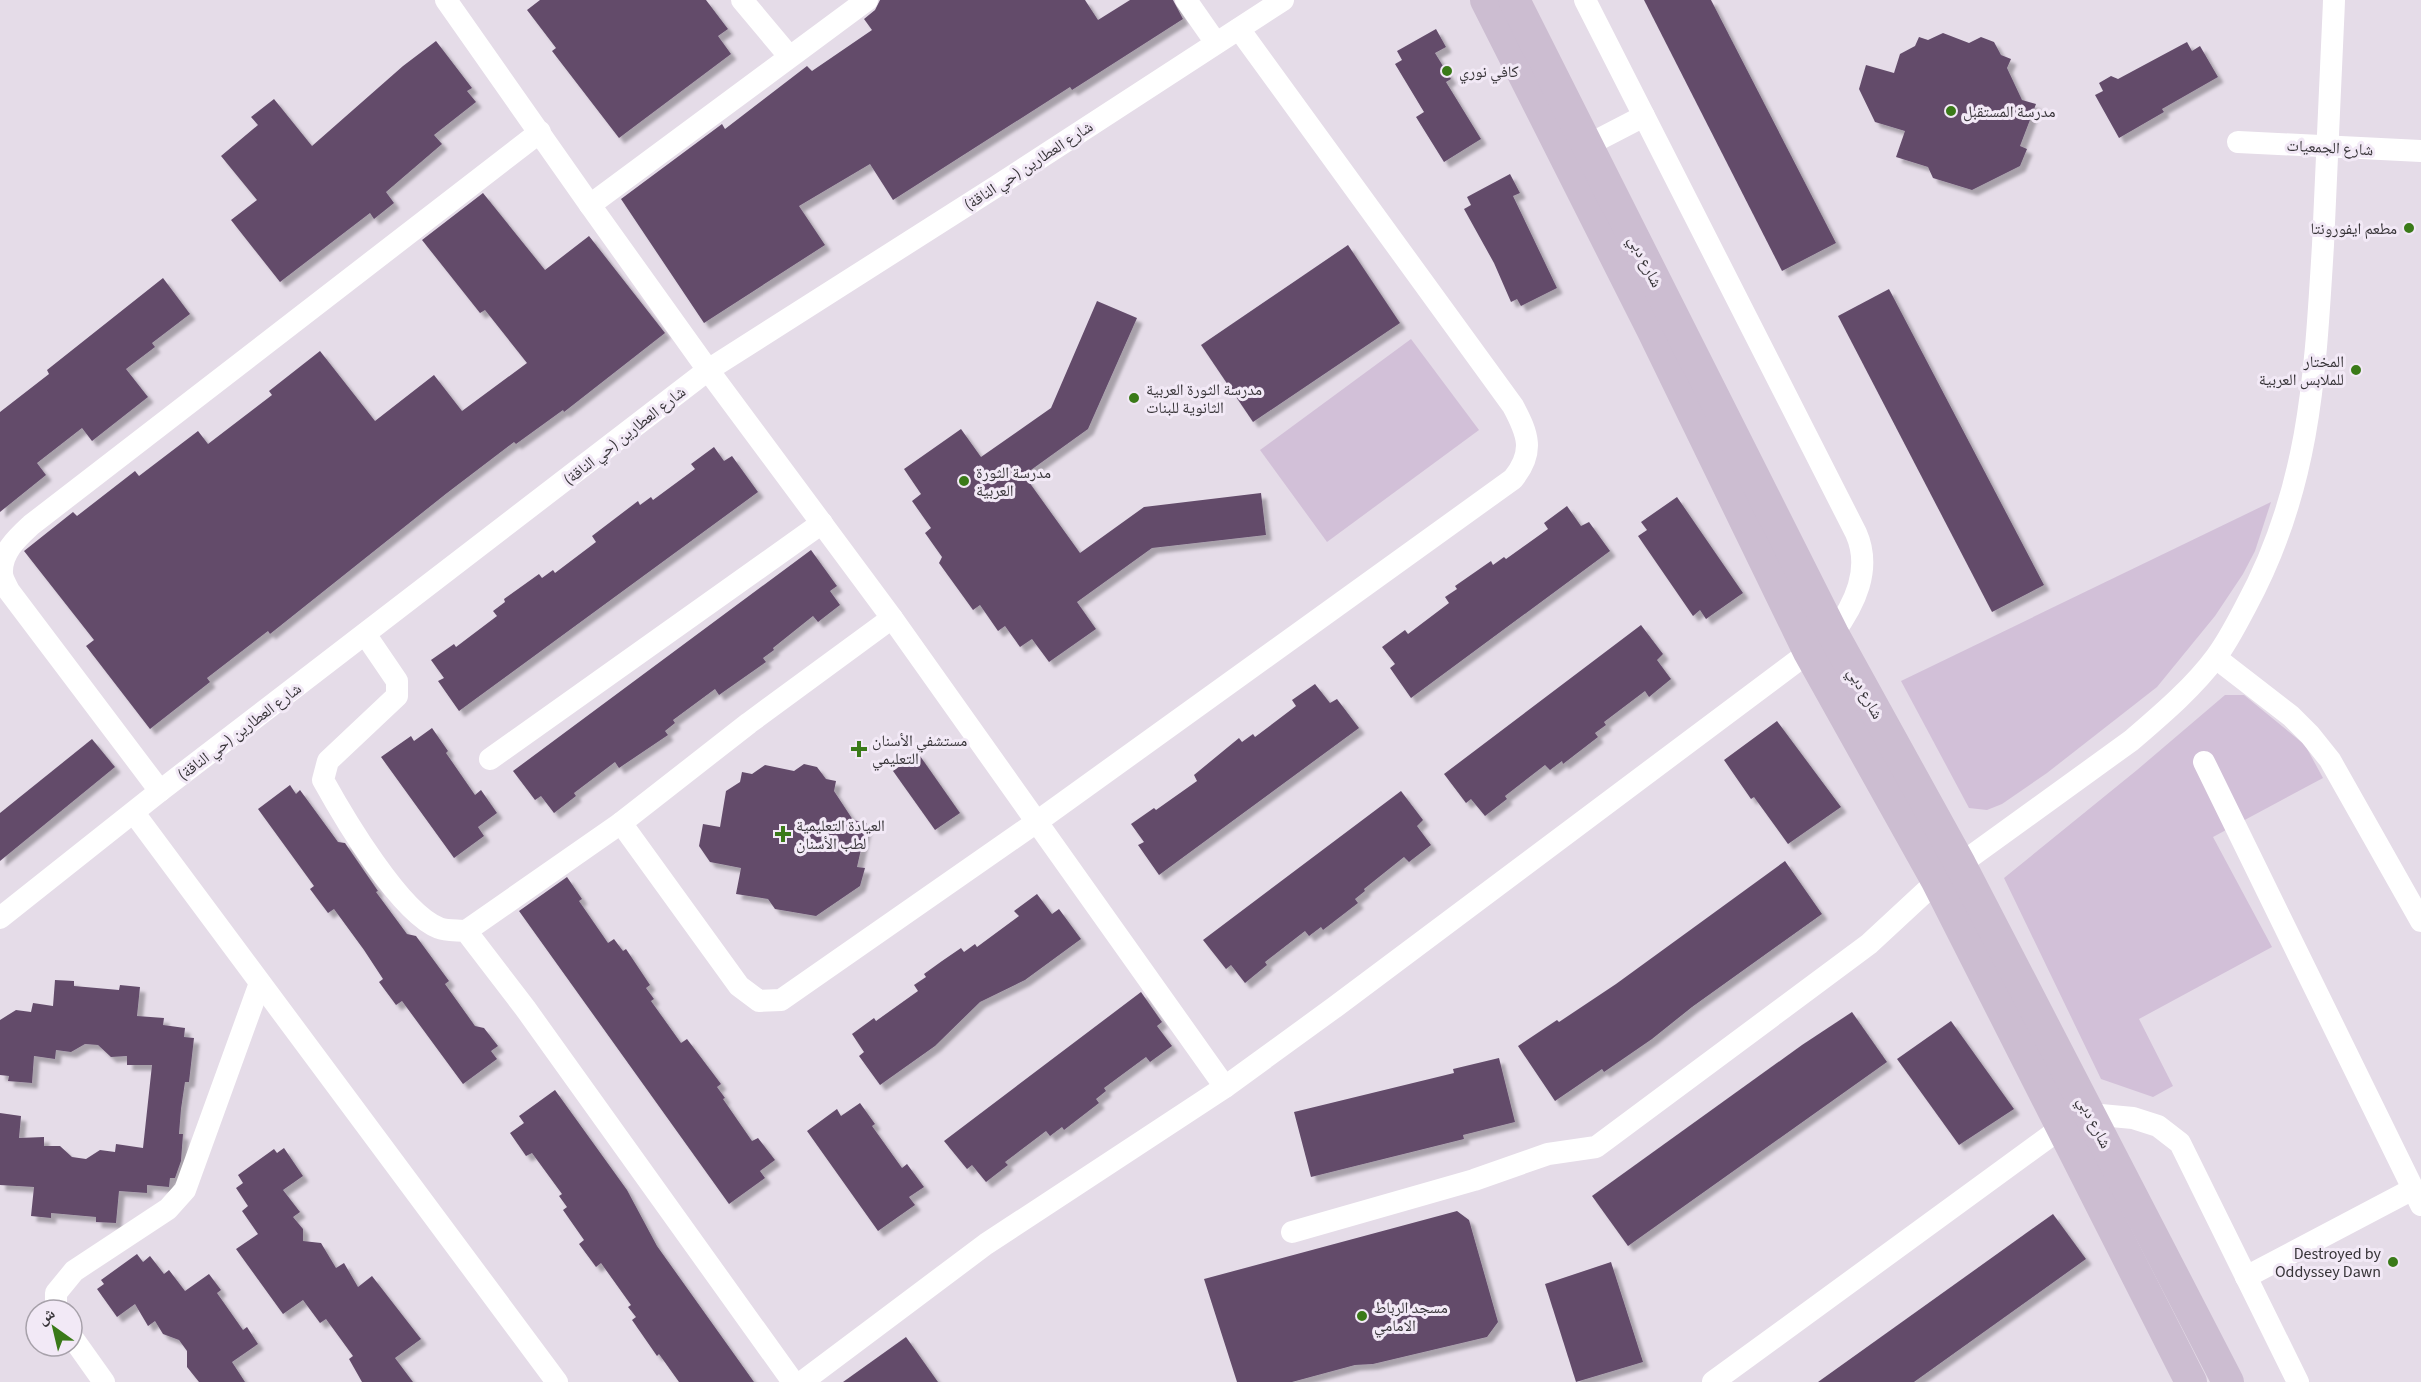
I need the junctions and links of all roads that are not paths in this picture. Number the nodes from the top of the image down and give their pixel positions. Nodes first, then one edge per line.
1 (446, 0) edge
2 (742, 0) edge
3 (867, 0) edge
4 (1186, 0) edge
5 (1283, 0) edge
6 (1486, 0) edge
7 (1514, 0) edge
8 (1585, 0) edge
9 (2334, 0) edge
10 (1239, 29) junction
11 (1216, 43) junction
12 (789, 57) junction
13 (1644, 116) junction
14 (540, 132) junction
15 (2238, 142) dead end
16 (1588, 145) junction
17 (2328, 146) junction
18 (2421, 151) edge
19 (590, 205) junction
20 (708, 370) junction
21 (822, 523) junction
22 (892, 618) junction
23 (364, 634) junction
24 (1821, 643) junction
25 (2216, 658) junction
26 (490, 759) dead end
27 (2204, 762) dead end
28 (160, 791) junction
29 (134, 813) junction
30 (1038, 821) junction
31 (621, 822) junction
32 (1949, 872) junction
33 (0, 918) edge
34 (2421, 921) edge
35 (466, 931) junction
36 (260, 983) junction
37 (1226, 1087) junction
38 (2090, 1114) junction
39 (2061, 1128) junction
40 (2417, 1197) edge
41 (1292, 1232) dead end
42 (2246, 1277) junction
43 (56, 1298) edge
44 (84, 1354) edge
45 (104, 1382) edge
46 (557, 1382) edge
47 (794, 1382) edge
48 (802, 1382) edge
49 (1713, 1382) edge
50 (2191, 1382) edge
51 (2228, 1382) edge
52 (2298, 1382) edge

1 - 14 street
2 - 12 street
3 - 12 street
4 - 11 street
5 - 10 street, شارع العطارين (حي الناقة)
6 - 24 street, شارع دبي
7 - 16 street, شارع دبي
8 - 13 street
9 - 17 street
10 - 11 street, شارع العطارين (حي الناقة)
10 - 30 street
11 - 20 street, شارع العطارين (حي الناقة)
12 - 19 street
13 - 16 street
13 - 24 street
14 - 19 street
14 - 28 street
15 - 17 street, شارع الجمعيات
16 - 24 street, شارع دبي
17 - 18 street, شارع الجمعيات
17 - 25 street
19 - 20 street
20 - 21 street
20 - 23 street, شارع العطارين (حي الناقة)
21 - 22 street
21 - 26 street
22 - 30 street
22 - 31 street
23 - 28 street, شارع العطارين (حي الناقة)
23 - 35 street
24 - 32 street, شارع دبي
24 - 37 street
25 - 32 street
25 - 34 street
27 - 40 street
28 - 29 street, شارع العطارين (حي الناقة)
29 - 33 street, شارع العطارين (حي الناقة)
29 - 36 street
30 - 31 street
30 - 37 street
31 - 35 street
32 - 38 street, شارع دبي
32 - 39 street, شارع دبي
32 - 41 street
35 - 47 street
36 - 43 street
36 - 46 street
37 - 48 street
38 - 39 street
38 - 42 street
38 - 51 street, شارع دبي
39 - 49 street
39 - 50 street, شارع دبي
40 - 42 street
42 - 52 street
44 - 45 street

